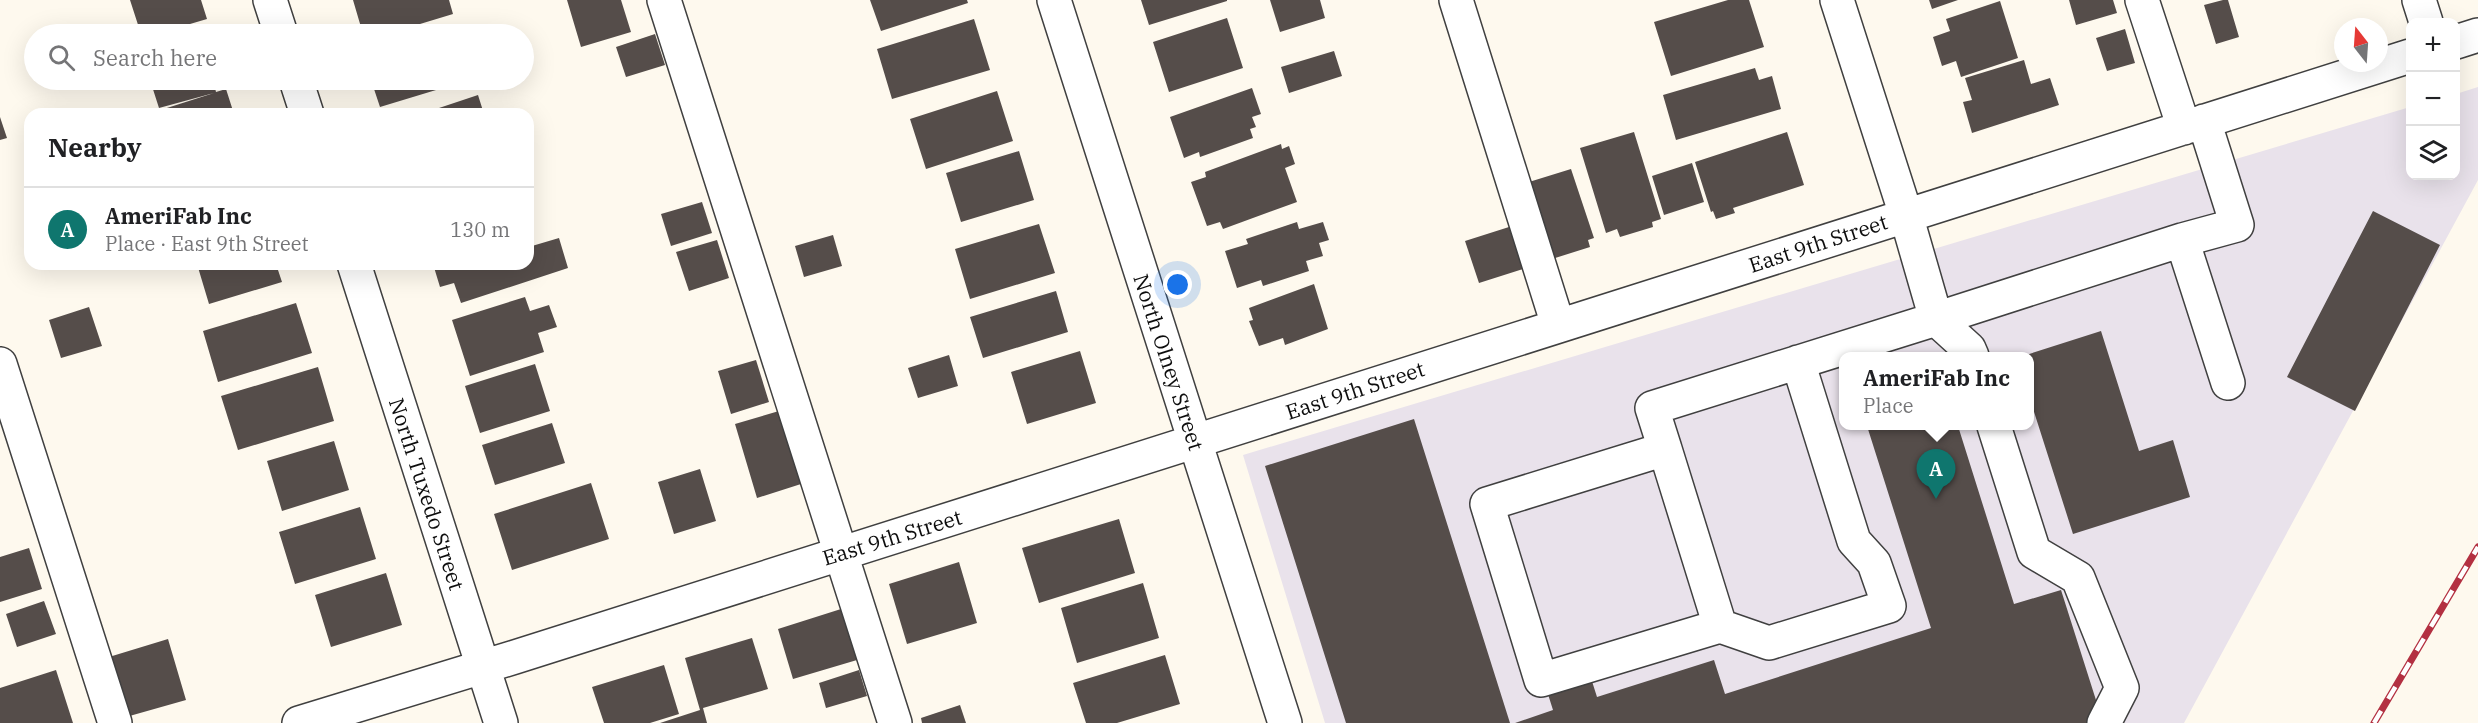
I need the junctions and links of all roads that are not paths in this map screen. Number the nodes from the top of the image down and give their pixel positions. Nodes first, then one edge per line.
1 (270, 0) edge
2 (664, 0) edge
3 (1054, 0) edge
4 (1456, 0) edge
5 (1837, 0) edge
6 (2142, 0) edge
7 (2419, 0) edge
8 (2425, 18) edge
9 (278, 24) edge
10 (2478, 35) edge
11 (2460, 41) edge
12 (2406, 57) edge
13 (299, 90) edge
14 (305, 108) edge
15 (2194, 125) junction
16 (1906, 215) junction
17 (2182, 240) junction
18 (356, 270) edge
19 (1936, 319) junction
20 (1558, 325) junction
21 (1970, 352) edge
22 (1798, 362) junction
23 (0, 364) edge
24 (2228, 382) dead end
25 (1995, 430) edge
26 (1194, 442) junction
27 (1665, 449) junction
28 (841, 553) junction
29 (1720, 626) junction
30 (483, 667) junction
31 (115, 723) edge
32 (299, 723) edge
33 (501, 723) edge
34 (895, 723) edge
35 (1285, 723) edge
36 (2104, 723) edge

1 - 9 street
2 - 28 street
3 - 26 street, North Olney Street
4 - 20 street
5 - 16 street
6 - 15 street
7 - 8 street
10 - 11 street
12 - 15 street, East 9th Street
13 - 14 street
15 - 16 street, East 9th Street
15 - 17 street
16 - 19 street
16 - 20 street, East 9th Street
17 - 19 street
17 - 24 street
18 - 30 street, North Tuxedo Street
19 - 21 street
19 - 22 street
20 - 26 street, East 9th Street
22 - 27 street
22 - 29 street
23 - 31 street
25 - 36 street
26 - 28 street, East 9th Street
26 - 35 street, North Olney Street
27 - 29 street
27 - 29 street
28 - 30 street, East 9th Street
28 - 34 street
30 - 32 street, East 9th Street
30 - 33 street, North Tuxedo Street

